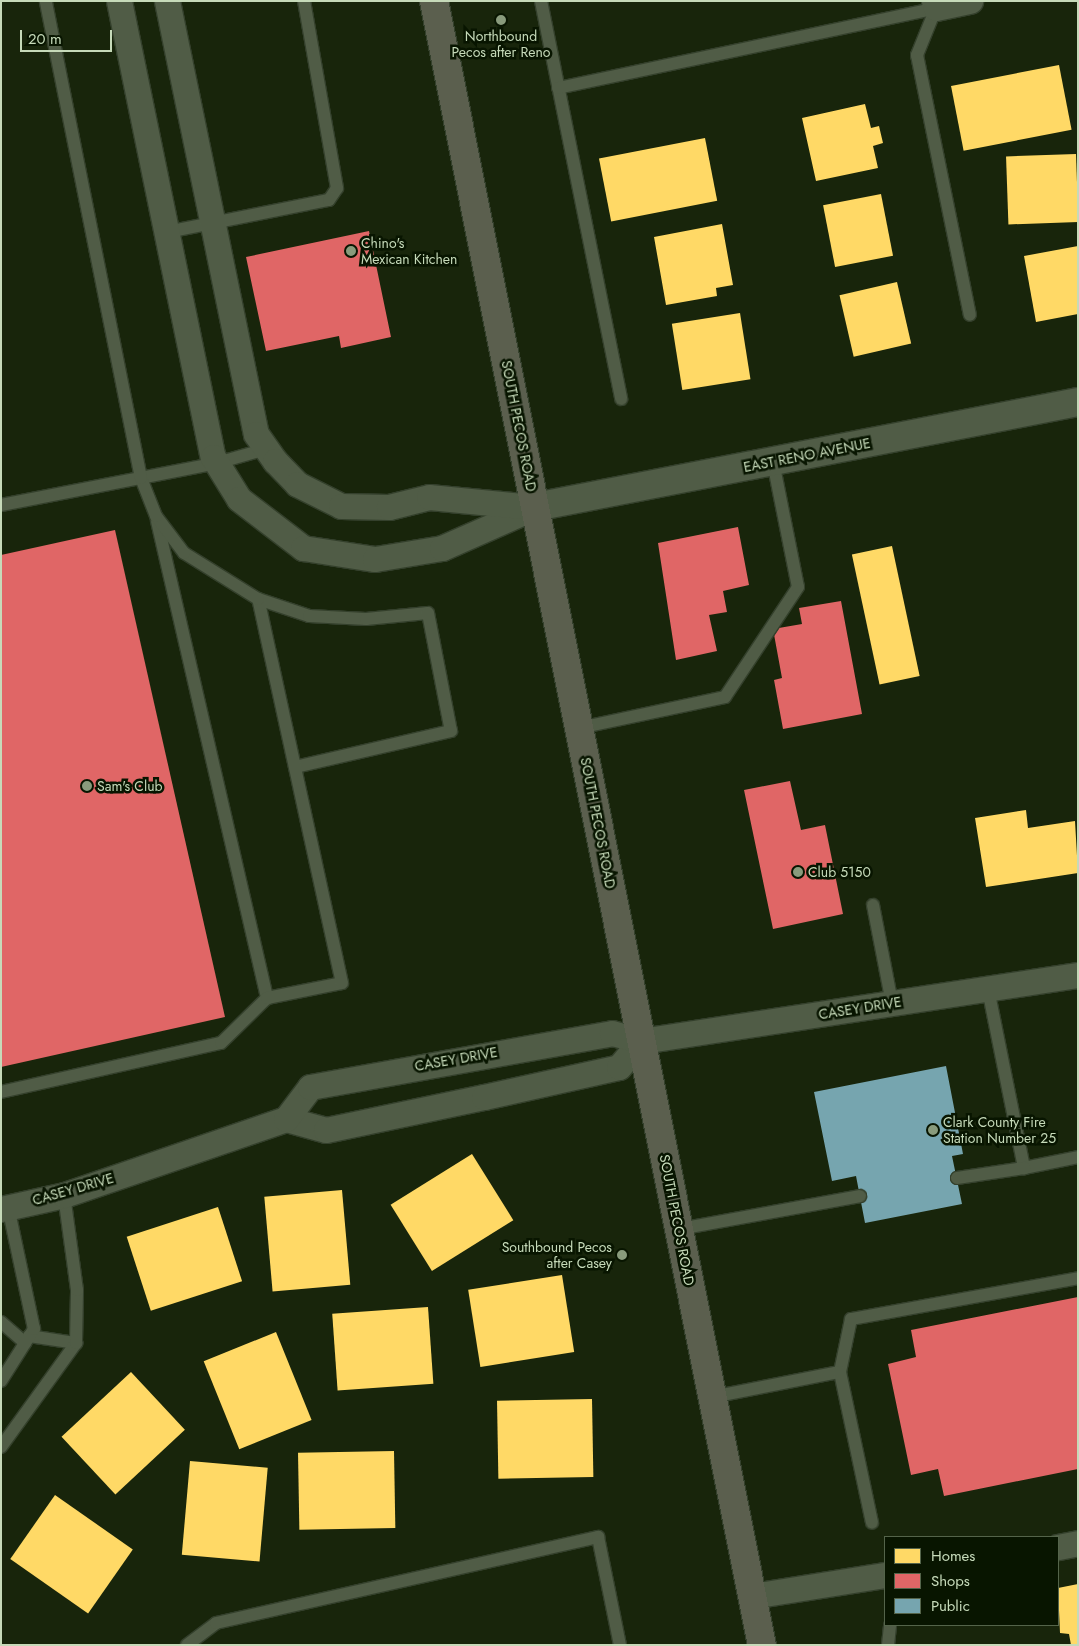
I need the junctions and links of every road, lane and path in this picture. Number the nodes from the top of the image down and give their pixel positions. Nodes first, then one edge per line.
1 (46, 1) edge
2 (119, 1) edge
3 (167, 1) edge
4 (304, 1) edge
5 (434, 1) edge
6 (541, 1) edge
7 (970, 1) edge
8 (935, 4) edge
9 (558, 88) junction
10 (213, 224) junction
11 (167, 232) junction
12 (970, 315) dead end
13 (621, 398) dead end
14 (1078, 402) edge
15 (266, 449) junction
16 (773, 462) junction
17 (217, 463) junction
18 (142, 478) junction
19 (1, 505) edge
20 (535, 507) junction
21 (156, 516) junction
22 (258, 599) junction
23 (579, 728) junction
24 (296, 767) junction
25 (873, 905) dead end
26 (1078, 975) edge
27 (988, 988) junction
28 (267, 998) junction
29 (892, 1003) junction
30 (641, 1041) junction
31 (1, 1092) edge
32 (286, 1119) junction
33 (1078, 1157) edge
34 (1024, 1168) junction
35 (956, 1178) dead end
36 (64, 1194) junction
37 (860, 1196) dead end
38 (5, 1208) edge
39 (679, 1229) junction
40 (1078, 1278) edge
41 (1, 1322) edge
42 (27, 1339) junction
43 (76, 1343) junction
44 (840, 1372) junction
45 (1, 1381) edge
46 (712, 1397) junction
47 (1, 1447) edge
48 (872, 1523) dead end
49 (1078, 1544) edge
50 (1059, 1547) edge
51 (884, 1574) edge
52 (752, 1596) junction
53 (890, 1626) edge
54 (188, 1645) edge
55 (620, 1645) edge
56 (762, 1645) edge
57 (888, 1645) edge

1 - 18 lane
2 - 11 street
3 - 10 street
4 - 10 lane
5 - 20 main road, SOUTH PECOS ROAD
6 - 9 lane
7 - 8 street
8 - 9 lane
8 - 12 lane
9 - 13 lane
10 - 11 lane
10 - 15 street
11 - 17 street
14 - 16 street, EAST RENO AVENUE
15 - 17 lane
15 - 20 street
16 - 20 street, EAST RENO AVENUE
16 - 23 lane
17 - 18 lane
17 - 20 street
18 - 19 lane
18 - 21 lane
20 - 23 main road, SOUTH PECOS ROAD
21 - 22 lane
21 - 28 lane
22 - 24 lane
22 - 24 lane
23 - 30 main road, SOUTH PECOS ROAD
24 - 28 lane
25 - 29 lane
26 - 27 street, CASEY DRIVE
27 - 29 street, CASEY DRIVE
27 - 34 lane
28 - 31 lane
29 - 30 street, CASEY DRIVE
30 - 32 street
30 - 32 street, CASEY DRIVE
30 - 39 main road, SOUTH PECOS ROAD
32 - 36 street, CASEY DRIVE
33 - 34 lane
34 - 35 lane
36 - 38 street, CASEY DRIVE
36 - 43 lane
37 - 39 lane
38 - 42 lane
39 - 46 main road, SOUTH PECOS ROAD
40 - 44 lane
41 - 42 lane
42 - 43 lane
42 - 45 lane
43 - 47 lane
44 - 46 lane
44 - 48 lane
46 - 52 main road, SOUTH PECOS ROAD
49 - 50 street
51 - 52 street
52 - 56 main road, SOUTH PECOS ROAD
53 - 57 lane
54 - 55 lane

